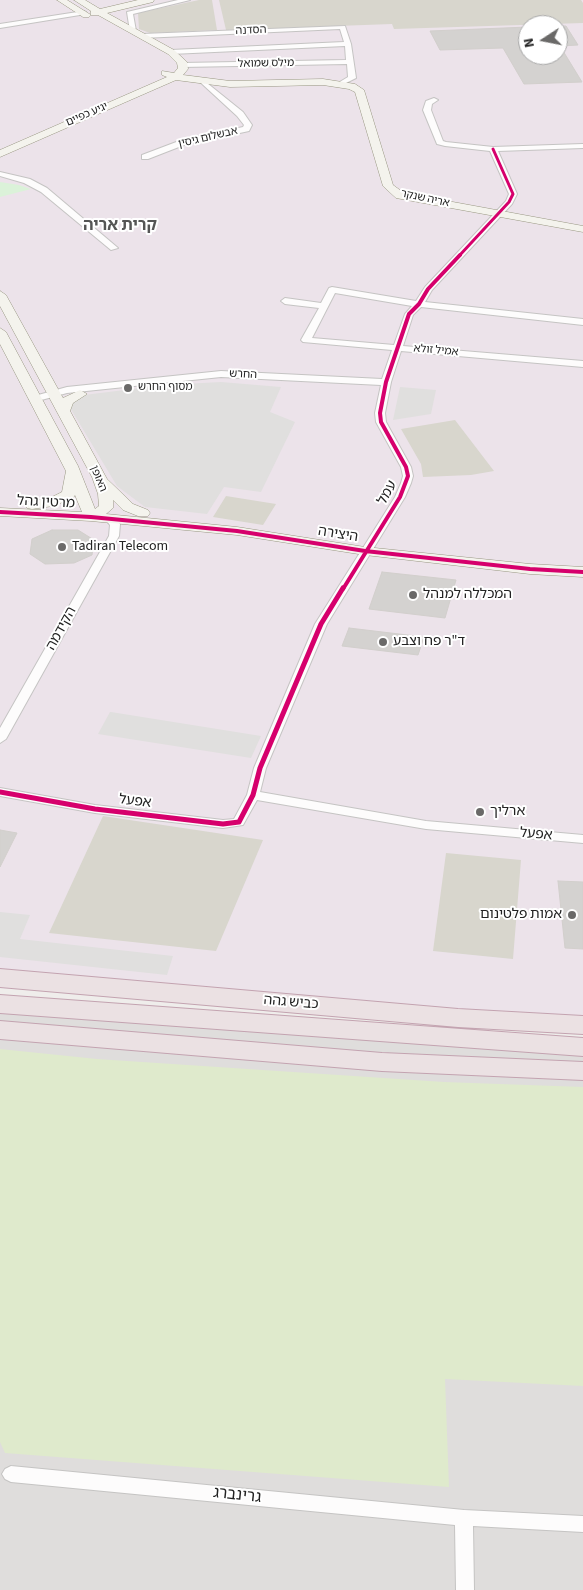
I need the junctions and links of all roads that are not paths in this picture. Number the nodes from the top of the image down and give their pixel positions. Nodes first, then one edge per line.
1 (61, 0) edge
2 (150, 0) edge
3 (187, 0) edge
4 (79, 1) edge
5 (121, 3) edge
6 (92, 12) junction
7 (113, 20) junction
8 (0, 26) edge
9 (133, 31) junction
10 (142, 36) junction
11 (348, 44) junction
12 (350, 62) junction
13 (173, 67) junction
14 (199, 80) junction
15 (160, 84) junction
16 (230, 84) junction
17 (248, 84) junction
18 (340, 84) junction
19 (212, 88) junction
20 (434, 100) dead end
21 (0, 144) edge
22 (583, 146) edge
23 (493, 149) junction
24 (0, 154) edge
25 (145, 157) dead end
26 (0, 174) edge
27 (0, 179) edge
28 (36, 185) junction
29 (497, 214) junction
30 (583, 229) edge
31 (114, 248) dead end
32 (0, 295) edge
33 (285, 301) dead end
34 (419, 304) junction
35 (324, 306) junction
36 (580, 321) edge
37 (0, 332) edge
38 (396, 348) junction
39 (583, 364) edge
40 (386, 382) junction
41 (100, 388) junction
42 (80, 394) junction
43 (55, 395) junction
44 (34, 398) junction
45 (63, 411) junction
46 (71, 466) junction
47 (98, 478) junction
48 (0, 504) edge
49 (32, 505) junction
50 (0, 512) edge
51 (89, 512) junction
52 (143, 513) junction
53 (108, 514) junction
54 (237, 531) junction
55 (365, 551) junction
56 (583, 572) edge
57 (0, 739) edge
58 (0, 792) edge
59 (253, 795) junction
60 (583, 839) edge
61 (0, 978) edge
62 (0, 1004) edge
63 (583, 1014) edge
64 (437, 1016) junction
65 (583, 1025) edge
66 (0, 1030) edge
67 (583, 1047) edge
68 (583, 1071) edge
69 (11, 1474) dead end
70 (464, 1518) junction
71 (583, 1524) edge
72 (465, 1590) edge

1 - 6 street
2 - 5 street
3 - 9 street
4 - 5 street
4 - 6 street
5 - 6 street
5 - 7 street
6 - 7 street
6 - 8 street
6 - 13 street
7 - 9 street
9 - 10 street
10 - 11 street, הסדנה
10 - 13 street
11 - 12 street
11 - 13 street, הסדנה
12 - 13 street, מילס שמואל
12 - 18 street
13 - 14 street, אריה שנקר
13 - 15 street, יגיע כפיים
13 - 21 street, יגיע כפיים
14 - 15 street
14 - 16 street, אריה שנקר
14 - 17 street, אריה שנקר
14 - 19 street, אבשלום גיסין
15 - 24 street, יגיע כפיים
16 - 17 street, אריה שנקר
16 - 19 street
17 - 18 street, אריה שנקר
18 - 29 street, אריה שנקר
19 - 25 street, אבשלום גיסין
20 - 23 street
22 - 23 street
23 - 29 street, עמל
26 - 28 street
27 - 28 street
28 - 31 street
29 - 30 street, אריה שנקר
29 - 34 street, עמל
32 - 43 street
33 - 35 street
34 - 35 street
34 - 36 street
34 - 38 street, עמל
35 - 38 street, אמיל זולא
37 - 44 street
38 - 39 street, אמיל זולא
38 - 40 street, עמל
40 - 41 street, החרש
40 - 55 street, עמל
41 - 42 street, החרש
41 - 43 street, החרש
42 - 43 street, החרש
42 - 45 street
43 - 44 street, החרש
43 - 45 street, האופן
44 - 46 street, האופן
45 - 47 street, האופן
46 - 49 street
46 - 51 street, האופן
47 - 52 street
47 - 53 street, האופן
48 - 49 street, מרטין גהל
49 - 51 street, מרטין גהל
50 - 51 street, מרטין גהל
51 - 53 street, היצירה
52 - 53 street, היצירה
52 - 54 street, היצירה
53 - 54 street, היצירה
53 - 57 street, הקידמה
54 - 55 street, היצירה
55 - 56 street, היצירה
55 - 59 street, עמל
58 - 59 street, אפעל
59 - 60 street, אפעל
61 - 64 highway, כביש גהה
62 - 67 highway, כביש גהה
63 - 64 highway
64 - 65 highway, כביש גהה
66 - 68 highway
69 - 70 street, גרינברג
70 - 71 street, גרינברג
70 - 72 street

